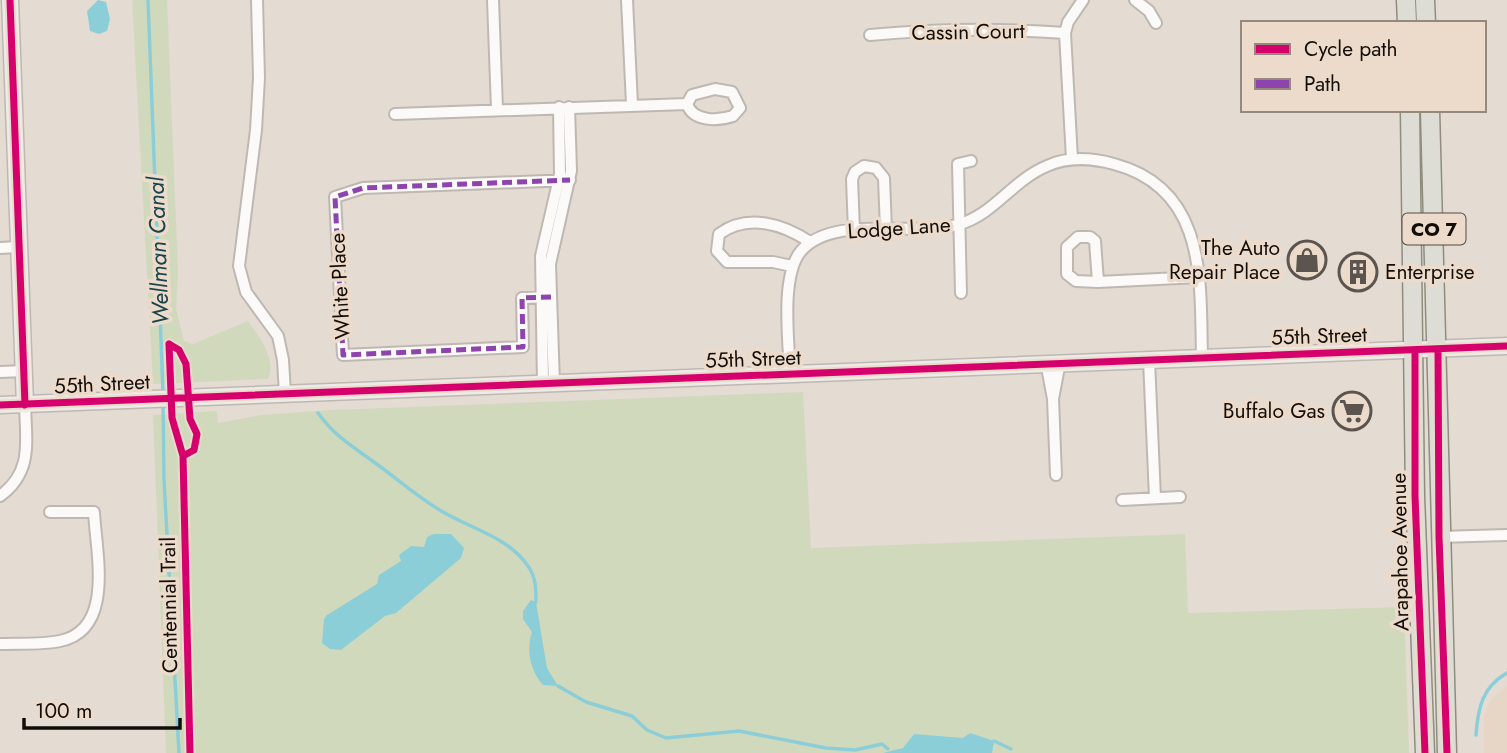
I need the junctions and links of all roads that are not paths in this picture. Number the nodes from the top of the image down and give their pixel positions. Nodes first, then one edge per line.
1 (10, 0) edge
2 (257, 0) edge
3 (493, 0) edge
4 (627, 0) edge
5 (1083, 0) edge
6 (1135, 0) edge
7 (1406, 0) edge
8 (1426, 0) edge
9 (1406, 21) edge
10 (1426, 21) edge
11 (1156, 23) dead end
12 (1065, 33) junction
13 (870, 35) dead end
14 (632, 104) junction
15 (687, 104) junction
16 (564, 107) junction
17 (497, 109) junction
18 (1410, 112) edge
19 (1430, 112) edge
20 (395, 114) dead end
21 (1072, 159) junction
22 (971, 161) dead end
23 (565, 180) junction
24 (959, 225) junction
25 (886, 230) junction
26 (854, 231) junction
27 (810, 242) junction
28 (18, 247) junction
29 (0, 248) edge
30 (792, 266) junction
31 (1199, 278) junction
32 (1098, 282) junction
33 (961, 293) dead end
34 (546, 297) junction
35 (1507, 346) edge
36 (1438, 349) junction
37 (1415, 350) junction
38 (1202, 358) junction
39 (1149, 360) junction
40 (1053, 362) junction
41 (24, 371) junction
42 (0, 372) edge
43 (790, 375) junction
44 (548, 384) junction
45 (285, 394) junction
46 (0, 405) edge
47 (25, 405) junction
48 (1056, 475) dead end
49 (0, 496) edge
50 (1180, 497) dead end
51 (1155, 498) junction
52 (1122, 499) dead end
53 (50, 512) dead end
54 (1507, 535) edge
55 (1439, 537) junction
56 (0, 644) edge
57 (1425, 753) edge
58 (1447, 753) edge

1 - 28 main road
2 - 45 street
3 - 17 street
4 - 14 street
5 - 12 street
6 - 11 street
7 - 9 main road
8 - 10 main road
12 - 13 street, Cassin Court
12 - 21 street
14 - 15 street
14 - 16 street
15 - 15 street
16 - 17 street
16 - 23 street
17 - 20 street
18 - 37 main road, Arapahoe Avenue / CO 7
19 - 36 main road, Arapahoe Avenue / CO 7
21 - 24 street, Lodge Lane
21 - 31 street, Lodge Lane
22 - 24 street
23 - 34 street
23 - 34 street, White Place
24 - 25 street, Lodge Lane
24 - 33 street
25 - 26 street, Lodge Lane
25 - 26 street
26 - 27 street, Lodge Lane
27 - 30 street
27 - 30 street
28 - 29 street
28 - 41 main road
30 - 43 street
31 - 32 street
31 - 38 street, Lodge Lane
32 - 32 street
34 - 44 street
35 - 36 main road, 55th Street
36 - 37 main road, 55th Street
36 - 55 main road, Arapahoe Avenue / CO 7
37 - 38 main road, 55th Street
37 - 57 main road, Arapahoe Avenue / CO 7
38 - 39 main road, 55th Street
39 - 40 main road, 55th Street
39 - 51 street
40 - 43 main road, 55th Street
40 - 48 street
41 - 42 street
41 - 47 main road
43 - 44 main road, 55th Street
44 - 45 main road, 55th Street
45 - 47 main road, 55th Street
46 - 47 main road, 55th Street
47 - 49 street
50 - 51 street
51 - 52 street
53 - 56 street
54 - 55 street
55 - 58 main road, Arapahoe Avenue / CO 7

